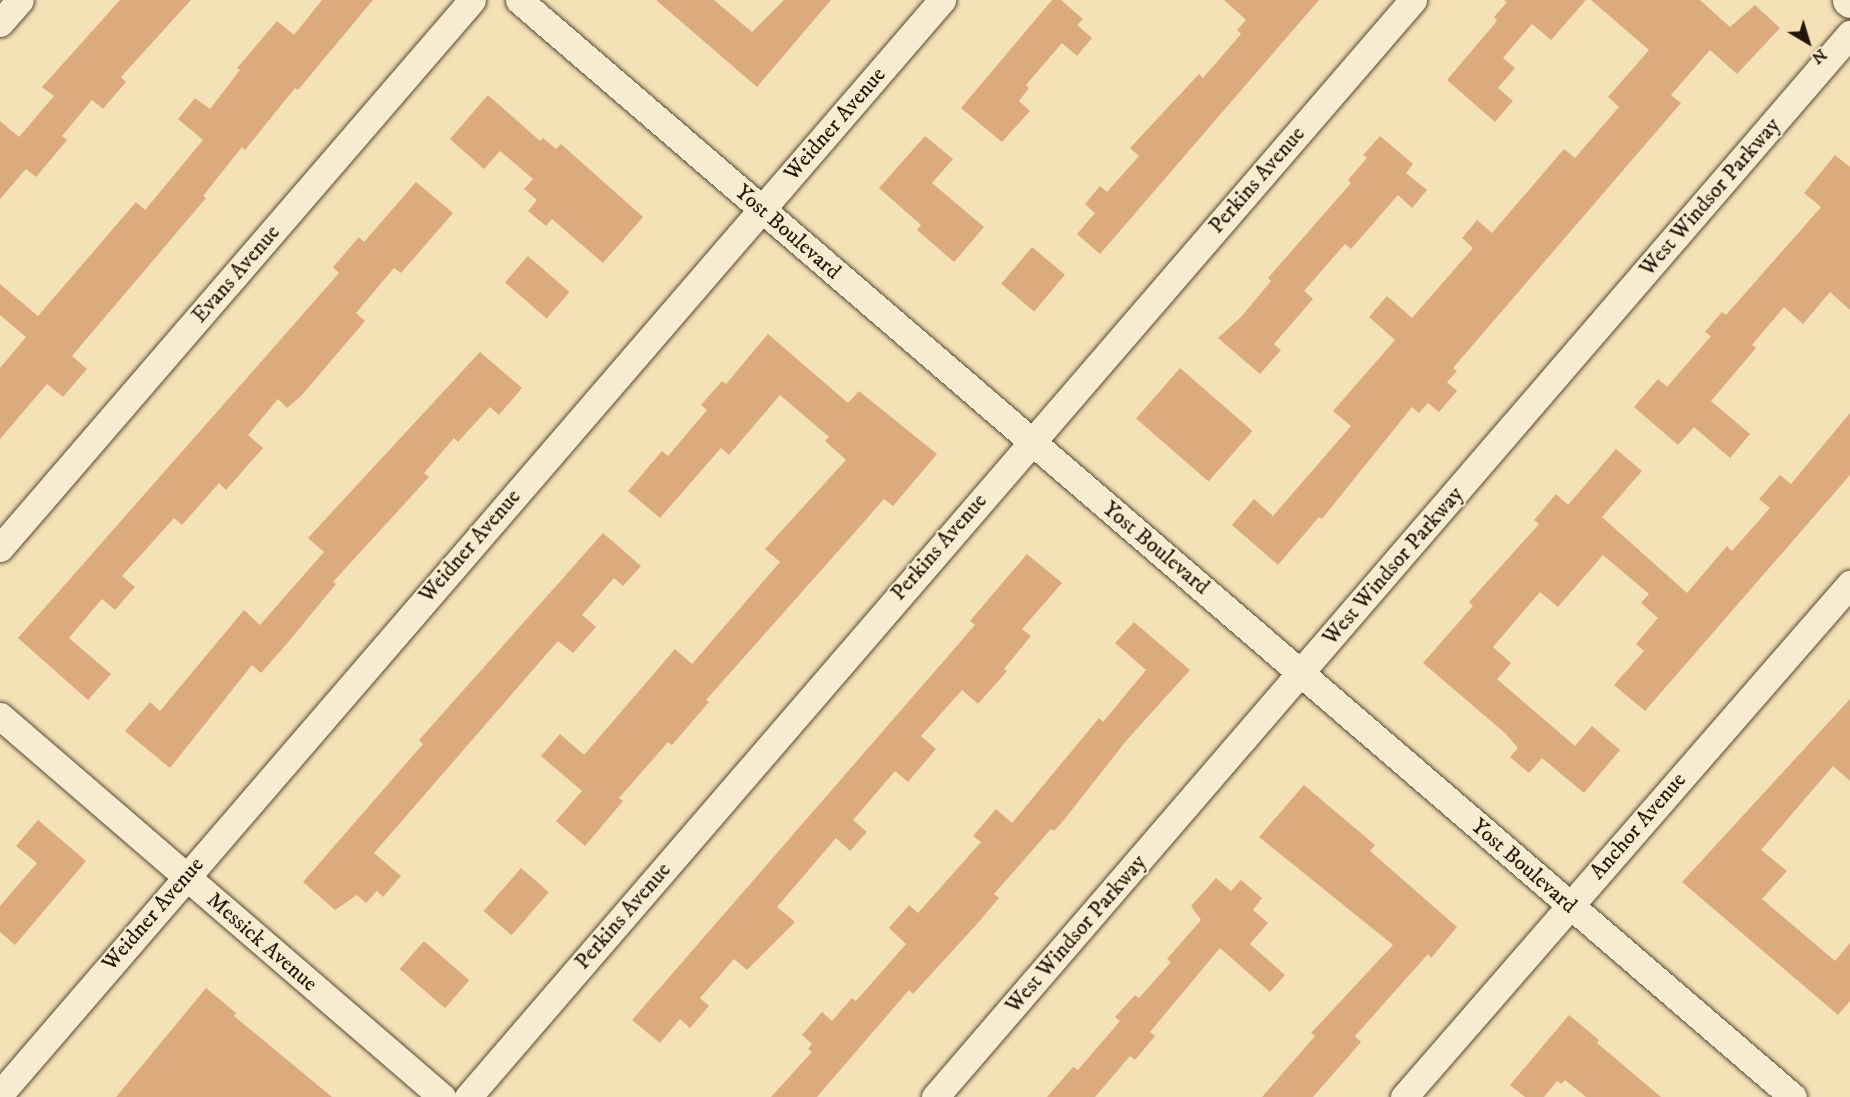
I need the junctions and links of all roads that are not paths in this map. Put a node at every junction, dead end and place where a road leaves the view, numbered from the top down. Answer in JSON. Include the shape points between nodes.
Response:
{"nodes":[{"id":1,"x":20,"y":0,"type":"edge"},
{"id":2,"x":472,"y":0,"type":"edge"},
{"id":3,"x":519,"y":0,"type":"edge"},
{"id":4,"x":942,"y":0,"type":"edge"},
{"id":5,"x":1413,"y":0,"type":"edge"},
{"id":6,"x":0,"y":23,"type":"edge"},
{"id":7,"x":1850,"y":34,"type":"edge"},
{"id":8,"x":762,"y":209,"type":"junction"},
{"id":9,"x":1030,"y":441,"type":"junction"},
{"id":10,"x":0,"y":548,"type":"edge"},
{"id":11,"x":1850,"y":584,"type":"edge"},
{"id":12,"x":1301,"y":672,"type":"junction"},
{"id":13,"x":0,"y":716,"type":"edge"},
{"id":14,"x":185,"y":876,"type":"junction"},
{"id":15,"x":1570,"y":905,"type":"junction"},
{"id":16,"x":0,"y":1094,"type":"edge"},
{"id":17,"x":442,"y":1097,"type":"edge"},
{"id":18,"x":468,"y":1097,"type":"edge"},
{"id":19,"x":935,"y":1097,"type":"edge"},
{"id":20,"x":1404,"y":1097,"type":"edge"},
{"id":21,"x":1793,"y":1097,"type":"edge"}],
"edges":[{"from":1,"to":6,"type":"street"},
{"from":2,"to":10,"type":"street","name":"Evans Avenue"},
{"from":3,"to":8,"type":"street","name":"Yost Boulevard"},
{"from":4,"to":8,"type":"street","name":"Weidner Avenue"},
{"from":5,"to":9,"type":"street","name":"Perkins Avenue"},
{"from":7,"to":12,"type":"street","name":"West Windsor Parkway"},
{"from":8,"to":9,"type":"street","name":"Yost Boulevard"},
{"from":8,"to":14,"type":"street","name":"Weidner Avenue"},
{"from":9,"to":12,"type":"street","name":"Yost Boulevard"},
{"from":9,"to":18,"type":"street","name":"Perkins Avenue"},
{"from":11,"to":15,"type":"street","name":"Anchor Avenue"},
{"from":12,"to":15,"type":"street","name":"Yost Boulevard"},
{"from":12,"to":19,"type":"street","name":"West Windsor Parkway"},
{"from":13,"to":14,"type":"street","name":"Messick Avenue"},
{"from":14,"to":16,"type":"street","name":"Weidner Avenue"},
{"from":14,"to":17,"type":"street","name":"Messick Avenue"},
{"from":15,"to":20,"type":"street","name":"Anchor Avenue"},
{"from":15,"to":21,"type":"street","name":"Yost Boulevard"}]}
